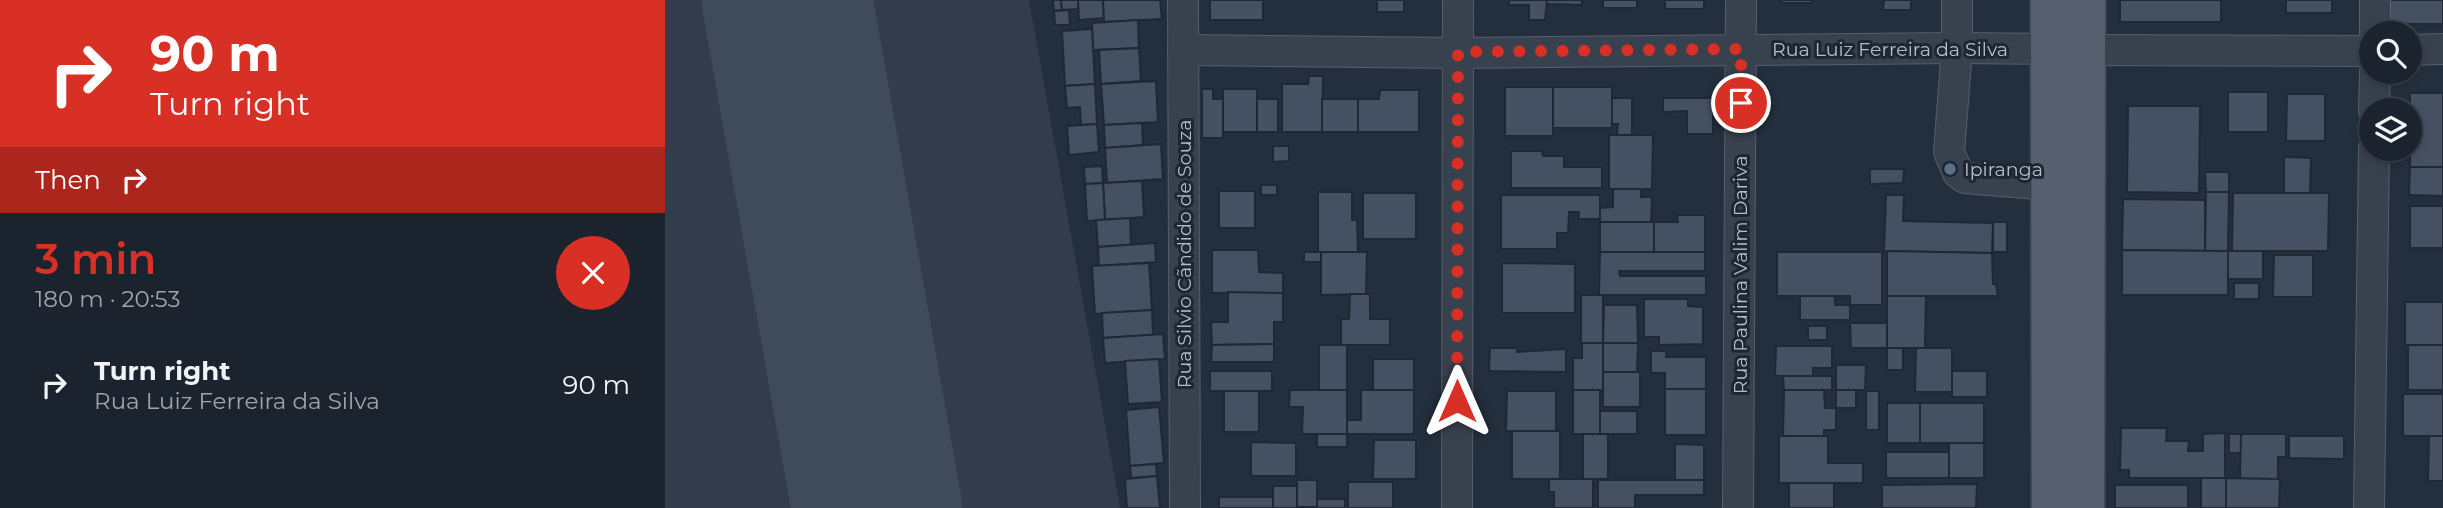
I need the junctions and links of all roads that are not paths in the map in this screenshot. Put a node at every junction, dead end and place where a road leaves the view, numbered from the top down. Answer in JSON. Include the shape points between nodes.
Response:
{"nodes":[{"id":1,"x":1183,"y":0,"type":"edge"},
{"id":2,"x":1458,"y":0,"type":"edge"},
{"id":3,"x":1741,"y":0,"type":"edge"},
{"id":4,"x":1957,"y":0,"type":"edge"},
{"id":5,"x":2050,"y":0,"type":"edge"},
{"id":6,"x":2085,"y":0,"type":"edge"},
{"id":7,"x":2375,"y":0,"type":"edge"},
{"id":8,"x":2375,"y":21,"type":"edge"},
{"id":9,"x":1957,"y":48,"type":"junction"},
{"id":10,"x":1741,"y":49,"type":"junction"},
{"id":11,"x":2443,"y":49,"type":"edge"},
{"id":12,"x":1183,"y":50,"type":"junction"},
{"id":13,"x":2068,"y":50,"type":"junction"},
{"id":14,"x":2422,"y":50,"type":"edge"},
{"id":15,"x":2359,"y":51,"type":"edge"},
{"id":16,"x":1458,"y":52,"type":"junction"},
{"id":17,"x":2374,"y":161,"type":"edge"},
{"id":18,"x":2051,"y":185,"type":"junction"},
{"id":19,"x":1185,"y":508,"type":"edge"},
{"id":20,"x":1457,"y":508,"type":"edge"},
{"id":21,"x":1738,"y":508,"type":"edge"},
{"id":22,"x":2051,"y":508,"type":"edge"},
{"id":23,"x":2085,"y":508,"type":"edge"},
{"id":24,"x":2369,"y":508,"type":"edge"}],
"edges":[{"from":1,"to":12,"type":"street","name":"Rua Silvio Cãndido de Souza"},
{"from":2,"to":16,"type":"street"},
{"from":3,"to":10,"type":"street","name":"Rua Paulina Valim Dariva"},
{"from":4,"to":9,"type":"street"},
{"from":5,"to":13,"type":"main road"},
{"from":6,"to":13,"type":"main road"},
{"from":7,"to":8,"type":"street"},
{"from":9,"to":10,"type":"street","name":"Rua Luiz Ferreira da Silva"},
{"from":9,"to":13,"type":"street","name":"Rua Luiz Ferreira da Silva"},
{"from":9,"to":18,"type":"street","via":[[1949,152],[1958,173],[1965,178]]},
{"from":10,"to":16,"type":"street","name":"Rua Luiz Ferreira da Silva"},
{"from":10,"to":21,"type":"street","name":"Rua Paulina Valim Dariva"},
{"from":11,"to":14,"type":"street"},
{"from":12,"to":16,"type":"street","name":"Rua Luiz Ferreira da Silva"},
{"from":12,"to":19,"type":"street","name":"Rua Silvio Cãndido de Souza"},
{"from":13,"to":15,"type":"street","name":"Rua Luiz Ferreira da Silva"},
{"from":13,"to":18,"type":"main road"},
{"from":13,"to":23,"type":"main road"},
{"from":16,"to":20,"type":"street"},
{"from":17,"to":24,"type":"street"},
{"from":18,"to":22,"type":"main road"}]}
